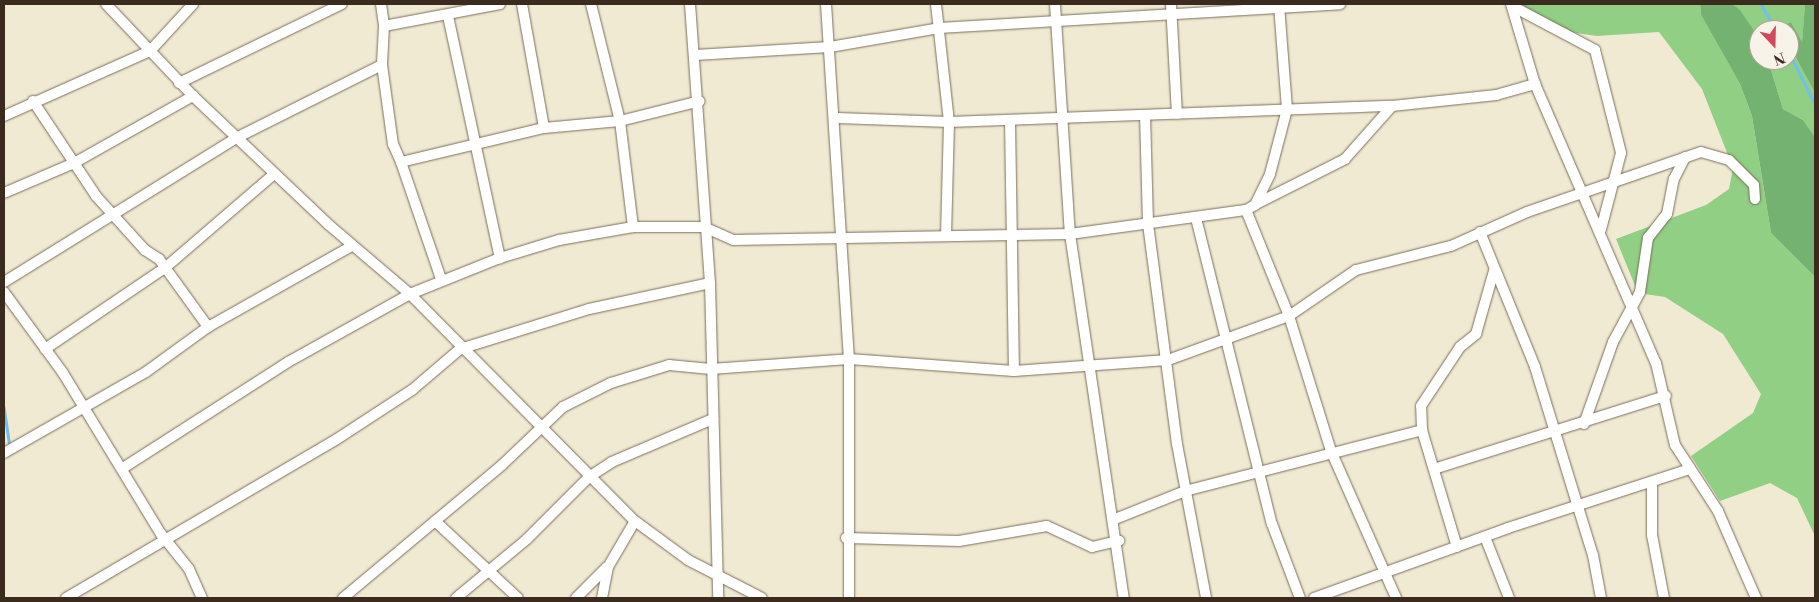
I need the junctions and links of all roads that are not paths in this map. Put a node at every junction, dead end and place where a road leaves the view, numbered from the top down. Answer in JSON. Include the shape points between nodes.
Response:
{"nodes":[{"id":1,"x":106,"y":4,"type":"edge"},
{"id":2,"x":193,"y":4,"type":"edge"},
{"id":3,"x":342,"y":4,"type":"edge"},
{"id":4,"x":381,"y":4,"type":"edge"},
{"id":5,"x":500,"y":4,"type":"edge"},
{"id":6,"x":522,"y":4,"type":"edge"},
{"id":7,"x":591,"y":4,"type":"edge"},
{"id":8,"x":690,"y":4,"type":"edge"},
{"id":9,"x":826,"y":4,"type":"edge"},
{"id":10,"x":936,"y":4,"type":"edge"},
{"id":11,"x":1055,"y":4,"type":"edge"},
{"id":12,"x":1340,"y":4,"type":"edge"},
{"id":13,"x":1512,"y":5,"type":"edge"},
{"id":14,"x":1279,"y":6,"type":"edge"},
{"id":15,"x":1171,"y":8,"type":"edge"},
{"id":16,"x":448,"y":16,"type":"junction"},
{"id":17,"x":1057,"y":21,"type":"junction"},
{"id":18,"x":384,"y":26,"type":"junction"},
{"id":19,"x":940,"y":28,"type":"junction"},
{"id":20,"x":830,"y":47,"type":"junction"},
{"id":21,"x":150,"y":51,"type":"junction"},
{"id":22,"x":695,"y":54,"type":"junction"},
{"id":23,"x":382,"y":65,"type":"junction"},
{"id":24,"x":179,"y":82,"type":"junction"},
{"id":25,"x":1536,"y":84,"type":"junction"},
{"id":26,"x":193,"y":96,"type":"junction"},
{"id":27,"x":33,"y":101,"type":"junction"},
{"id":28,"x":700,"y":102,"type":"junction"},
{"id":29,"x":1392,"y":106,"type":"junction"},
{"id":30,"x":1287,"y":109,"type":"junction"},
{"id":31,"x":1177,"y":114,"type":"junction"},
{"id":32,"x":1145,"y":115,"type":"junction"},
{"id":33,"x":4,"y":116,"type":"edge"},
{"id":34,"x":1061,"y":117,"type":"junction"},
{"id":35,"x":837,"y":118,"type":"junction"},
{"id":36,"x":1010,"y":120,"type":"junction"},
{"id":37,"x":620,"y":121,"type":"junction"},
{"id":38,"x":948,"y":122,"type":"junction"},
{"id":39,"x":544,"y":128,"type":"junction"},
{"id":40,"x":236,"y":138,"type":"junction"},
{"id":41,"x":476,"y":145,"type":"junction"},
{"id":42,"x":1684,"y":157,"type":"junction"},
{"id":43,"x":401,"y":162,"type":"junction"},
{"id":44,"x":74,"y":163,"type":"junction"},
{"id":45,"x":274,"y":174,"type":"junction"},
{"id":46,"x":1612,"y":184,"type":"junction"},
{"id":47,"x":4,"y":193,"type":"edge"},
{"id":48,"x":1582,"y":194,"type":"junction"},
{"id":49,"x":1755,"y":199,"type":"dead end"},
{"id":50,"x":1250,"y":207,"type":"junction"},
{"id":51,"x":116,"y":217,"type":"junction"},
{"id":52,"x":1196,"y":218,"type":"junction"},
{"id":53,"x":1148,"y":224,"type":"junction"},
{"id":54,"x":633,"y":226,"type":"junction"},
{"id":55,"x":704,"y":227,"type":"junction"},
{"id":56,"x":1601,"y":229,"type":"junction"},
{"id":57,"x":1480,"y":232,"type":"junction"},
{"id":58,"x":1070,"y":234,"type":"junction"},
{"id":59,"x":1010,"y":235,"type":"junction"},
{"id":60,"x":946,"y":236,"type":"junction"},
{"id":61,"x":842,"y":238,"type":"junction"},
{"id":62,"x":352,"y":246,"type":"junction"},
{"id":63,"x":500,"y":258,"type":"junction"},
{"id":64,"x":166,"y":268,"type":"junction"},
{"id":65,"x":1494,"y":271,"type":"junction"},
{"id":66,"x":441,"y":280,"type":"junction"},
{"id":67,"x":4,"y":282,"type":"edge"},
{"id":68,"x":710,"y":283,"type":"junction"},
{"id":69,"x":4,"y":292,"type":"edge"},
{"id":70,"x":410,"y":294,"type":"junction"},
{"id":71,"x":1634,"y":305,"type":"junction"},
{"id":72,"x":1289,"y":316,"type":"junction"},
{"id":73,"x":208,"y":327,"type":"junction"},
{"id":74,"x":1228,"y":342,"type":"junction"},
{"id":75,"x":45,"y":348,"type":"junction"},
{"id":76,"x":460,"y":349,"type":"junction"},
{"id":77,"x":849,"y":359,"type":"junction"},
{"id":78,"x":1168,"y":360,"type":"junction"},
{"id":79,"x":1092,"y":365,"type":"junction"},
{"id":80,"x":711,"y":369,"type":"junction"},
{"id":81,"x":1014,"y":371,"type":"junction"},
{"id":82,"x":1666,"y":396,"type":"junction"},
{"id":83,"x":82,"y":406,"type":"junction"},
{"id":84,"x":713,"y":419,"type":"junction"},
{"id":85,"x":1584,"y":424,"type":"junction"},
{"id":86,"x":539,"y":429,"type":"junction"},
{"id":87,"x":1422,"y":430,"type":"junction"},
{"id":88,"x":1556,"y":434,"type":"junction"},
{"id":89,"x":1330,"y":451,"type":"junction"},
{"id":90,"x":4,"y":452,"type":"edge"},
{"id":91,"x":122,"y":468,"type":"junction"},
{"id":92,"x":1437,"y":468,"type":"junction"},
{"id":93,"x":1690,"y":469,"type":"junction"},
{"id":94,"x":1260,"y":472,"type":"junction"},
{"id":95,"x":589,"y":477,"type":"junction"},
{"id":96,"x":1652,"y":483,"type":"junction"},
{"id":97,"x":1185,"y":491,"type":"junction"},
{"id":98,"x":1579,"y":506,"type":"junction"},
{"id":99,"x":1115,"y":519,"type":"junction"},
{"id":100,"x":435,"y":521,"type":"junction"},
{"id":101,"x":635,"y":521,"type":"junction"},
{"id":102,"x":1485,"y":537,"type":"junction"},
{"id":103,"x":846,"y":538,"type":"junction"},
{"id":104,"x":169,"y":539,"type":"junction"},
{"id":105,"x":1119,"y":541,"type":"junction"},
{"id":106,"x":1457,"y":547,"type":"junction"},
{"id":107,"x":608,"y":567,"type":"junction"},
{"id":108,"x":490,"y":570,"type":"junction"},
{"id":109,"x":719,"y":574,"type":"junction"},
{"id":110,"x":1387,"y":575,"type":"junction"},
{"id":111,"x":66,"y":598,"type":"edge"},
{"id":112,"x":202,"y":598,"type":"edge"},
{"id":113,"x":342,"y":598,"type":"edge"},
{"id":114,"x":456,"y":598,"type":"edge"},
{"id":115,"x":518,"y":598,"type":"edge"},
{"id":116,"x":576,"y":598,"type":"edge"},
{"id":117,"x":602,"y":598,"type":"edge"},
{"id":118,"x":718,"y":598,"type":"edge"},
{"id":119,"x":762,"y":598,"type":"edge"},
{"id":120,"x":849,"y":598,"type":"edge"},
{"id":121,"x":1124,"y":598,"type":"edge"},
{"id":122,"x":1206,"y":598,"type":"edge"},
{"id":123,"x":1300,"y":598,"type":"edge"},
{"id":124,"x":1314,"y":598,"type":"edge"},
{"id":125,"x":1396,"y":598,"type":"edge"},
{"id":126,"x":1509,"y":598,"type":"edge"},
{"id":127,"x":1602,"y":598,"type":"edge"},
{"id":128,"x":1664,"y":598,"type":"edge"},
{"id":129,"x":1756,"y":598,"type":"edge"}],
"edges":[{"from":1,"to":21,"type":"street"},
{"from":2,"to":21,"type":"street"},
{"from":3,"to":24,"type":"street"},
{"from":4,"to":18,"type":"street"},
{"from":5,"to":16,"type":"street"},
{"from":6,"to":39,"type":"street"},
{"from":7,"to":37,"type":"street"},
{"from":8,"to":22,"type":"street"},
{"from":9,"to":20,"type":"street"},
{"from":10,"to":19,"type":"street"},
{"from":11,"to":17,"type":"street"},
{"from":12,"to":14,"type":"street"},
{"from":13,"to":25,"type":"street"},
{"from":13,"to":46,"type":"street","via":[[1595,50],[1620,144]]},
{"from":14,"to":15,"type":"street"},
{"from":14,"to":30,"type":"street"},
{"from":15,"to":17,"type":"street"},
{"from":15,"to":31,"type":"street"},
{"from":16,"to":18,"type":"street"},
{"from":16,"to":41,"type":"street"},
{"from":17,"to":19,"type":"street"},
{"from":17,"to":34,"type":"street"},
{"from":18,"to":23,"type":"street"},
{"from":19,"to":20,"type":"street"},
{"from":19,"to":38,"type":"street"},
{"from":20,"to":22,"type":"street"},
{"from":20,"to":35,"type":"street"},
{"from":21,"to":24,"type":"street"},
{"from":21,"to":27,"type":"street"},
{"from":22,"to":28,"type":"street"},
{"from":23,"to":40,"type":"street"},
{"from":23,"to":43,"type":"street","via":[[393,144]]},
{"from":24,"to":26,"type":"street"},
{"from":25,"to":29,"type":"street","via":[[1496,95]]},
{"from":25,"to":48,"type":"street"},
{"from":26,"to":40,"type":"street"},
{"from":26,"to":44,"type":"street"},
{"from":27,"to":33,"type":"street"},
{"from":27,"to":44,"type":"street"},
{"from":28,"to":37,"type":"street"},
{"from":28,"to":55,"type":"street"},
{"from":29,"to":30,"type":"street"},
{"from":29,"to":50,"type":"street","via":[[1346,158]]},
{"from":30,"to":31,"type":"street"},
{"from":30,"to":50,"type":"street","via":[[1270,174]]},
{"from":31,"to":32,"type":"street"},
{"from":32,"to":34,"type":"street"},
{"from":32,"to":53,"type":"street"},
{"from":34,"to":36,"type":"street"},
{"from":34,"to":58,"type":"street"},
{"from":35,"to":38,"type":"street"},
{"from":35,"to":61,"type":"street"},
{"from":36,"to":38,"type":"street"},
{"from":36,"to":59,"type":"street"},
{"from":37,"to":39,"type":"street"},
{"from":37,"to":54,"type":"street"},
{"from":38,"to":60,"type":"street"},
{"from":39,"to":41,"type":"street"},
{"from":40,"to":45,"type":"street"},
{"from":40,"to":51,"type":"street"},
{"from":41,"to":43,"type":"street"},
{"from":41,"to":63,"type":"street"},
{"from":42,"to":46,"type":"street"},
{"from":42,"to":49,"type":"street","via":[[1711,152],[1729,160],[1754,186]]},
{"from":42,"to":71,"type":"street","via":[[1674,179],[1667,214],[1648,238],[1644,275]]},
{"from":43,"to":66,"type":"street"},
{"from":44,"to":47,"type":"street"},
{"from":44,"to":51,"type":"street"},
{"from":45,"to":62,"type":"street"},
{"from":45,"to":64,"type":"street"},
{"from":46,"to":48,"type":"street"},
{"from":46,"to":56,"type":"street"},
{"from":48,"to":56,"type":"street"},
{"from":48,"to":57,"type":"street"},
{"from":50,"to":52,"type":"street"},
{"from":50,"to":72,"type":"street"},
{"from":51,"to":64,"type":"street"},
{"from":51,"to":67,"type":"street"},
{"from":52,"to":53,"type":"street"},
{"from":52,"to":74,"type":"street"},
{"from":53,"to":58,"type":"street"},
{"from":53,"to":78,"type":"street"},
{"from":54,"to":55,"type":"street"},
{"from":54,"to":63,"type":"street","via":[[559,240]]},
{"from":55,"to":61,"type":"street","via":[[733,240]]},
{"from":55,"to":68,"type":"street"},
{"from":56,"to":71,"type":"street"},
{"from":57,"to":65,"type":"street"},
{"from":57,"to":72,"type":"street","via":[[1430,252],[1356,270]]},
{"from":58,"to":59,"type":"street"},
{"from":58,"to":79,"type":"street"},
{"from":59,"to":60,"type":"street"},
{"from":59,"to":81,"type":"street"},
{"from":60,"to":61,"type":"street"},
{"from":61,"to":77,"type":"street"},
{"from":62,"to":70,"type":"street"},
{"from":62,"to":73,"type":"street"},
{"from":63,"to":66,"type":"street"},
{"from":64,"to":73,"type":"street"},
{"from":64,"to":75,"type":"street"},
{"from":65,"to":87,"type":"street","via":[[1476,334],[1454,354],[1421,406]]},
{"from":65,"to":88,"type":"street","via":[[1535,367]]},
{"from":66,"to":70,"type":"street"},
{"from":68,"to":76,"type":"street","via":[[589,309]]},
{"from":68,"to":80,"type":"street"},
{"from":69,"to":75,"type":"street"},
{"from":70,"to":76,"type":"street"},
{"from":70,"to":91,"type":"street","via":[[288,362]]},
{"from":71,"to":82,"type":"street"},
{"from":71,"to":85,"type":"street","via":[[1613,342]]},
{"from":72,"to":74,"type":"street"},
{"from":72,"to":89,"type":"street"},
{"from":73,"to":83,"type":"street","via":[[146,372]]},
{"from":74,"to":78,"type":"street"},
{"from":74,"to":94,"type":"street"},
{"from":75,"to":83,"type":"street"},
{"from":76,"to":86,"type":"street"},
{"from":76,"to":104,"type":"street","via":[[404,396]]},
{"from":77,"to":80,"type":"street"},
{"from":77,"to":81,"type":"street"},
{"from":77,"to":103,"type":"street"},
{"from":78,"to":79,"type":"street"},
{"from":78,"to":97,"type":"street"},
{"from":79,"to":81,"type":"street"},
{"from":79,"to":99,"type":"street"},
{"from":80,"to":84,"type":"street"},
{"from":80,"to":86,"type":"street","via":[[669,365],[611,383],[563,407]]},
{"from":82,"to":85,"type":"street"},
{"from":82,"to":93,"type":"street","via":[[1674,445]]},
{"from":83,"to":90,"type":"street"},
{"from":83,"to":91,"type":"street"},
{"from":84,"to":95,"type":"street","via":[[612,462]]},
{"from":84,"to":109,"type":"street"},
{"from":85,"to":88,"type":"street"},
{"from":86,"to":95,"type":"street"},
{"from":86,"to":100,"type":"street"},
{"from":87,"to":89,"type":"street"},
{"from":87,"to":92,"type":"street"},
{"from":88,"to":92,"type":"street"},
{"from":88,"to":98,"type":"street"},
{"from":89,"to":94,"type":"street"},
{"from":89,"to":110,"type":"street"},
{"from":91,"to":104,"type":"street"},
{"from":92,"to":106,"type":"street"},
{"from":93,"to":96,"type":"street"},
{"from":93,"to":129,"type":"street","via":[[1718,511]]},
{"from":94,"to":97,"type":"street"},
{"from":94,"to":123,"type":"street","via":[[1272,524]]},
{"from":95,"to":101,"type":"street"},
{"from":95,"to":108,"type":"street"},
{"from":96,"to":98,"type":"street"},
{"from":96,"to":128,"type":"street","via":[[1653,542]]},
{"from":97,"to":99,"type":"street"},
{"from":97,"to":122,"type":"street"},
{"from":98,"to":102,"type":"street"},
{"from":98,"to":127,"type":"street"},
{"from":99,"to":105,"type":"street"},
{"from":100,"to":108,"type":"street"},
{"from":100,"to":113,"type":"street"},
{"from":101,"to":107,"type":"street"},
{"from":101,"to":109,"type":"street","via":[[688,560]]},
{"from":102,"to":106,"type":"street"},
{"from":102,"to":126,"type":"street"},
{"from":103,"to":105,"type":"street","via":[[959,541],[1047,526],[1092,547]]},
{"from":103,"to":120,"type":"street"},
{"from":104,"to":111,"type":"street"},
{"from":104,"to":112,"type":"street"},
{"from":105,"to":121,"type":"street"},
{"from":106,"to":110,"type":"street"},
{"from":107,"to":116,"type":"street"},
{"from":107,"to":117,"type":"street"},
{"from":108,"to":114,"type":"street"},
{"from":108,"to":115,"type":"street"},
{"from":109,"to":118,"type":"street"},
{"from":109,"to":119,"type":"street"},
{"from":110,"to":124,"type":"street"},
{"from":110,"to":125,"type":"street"}]}
